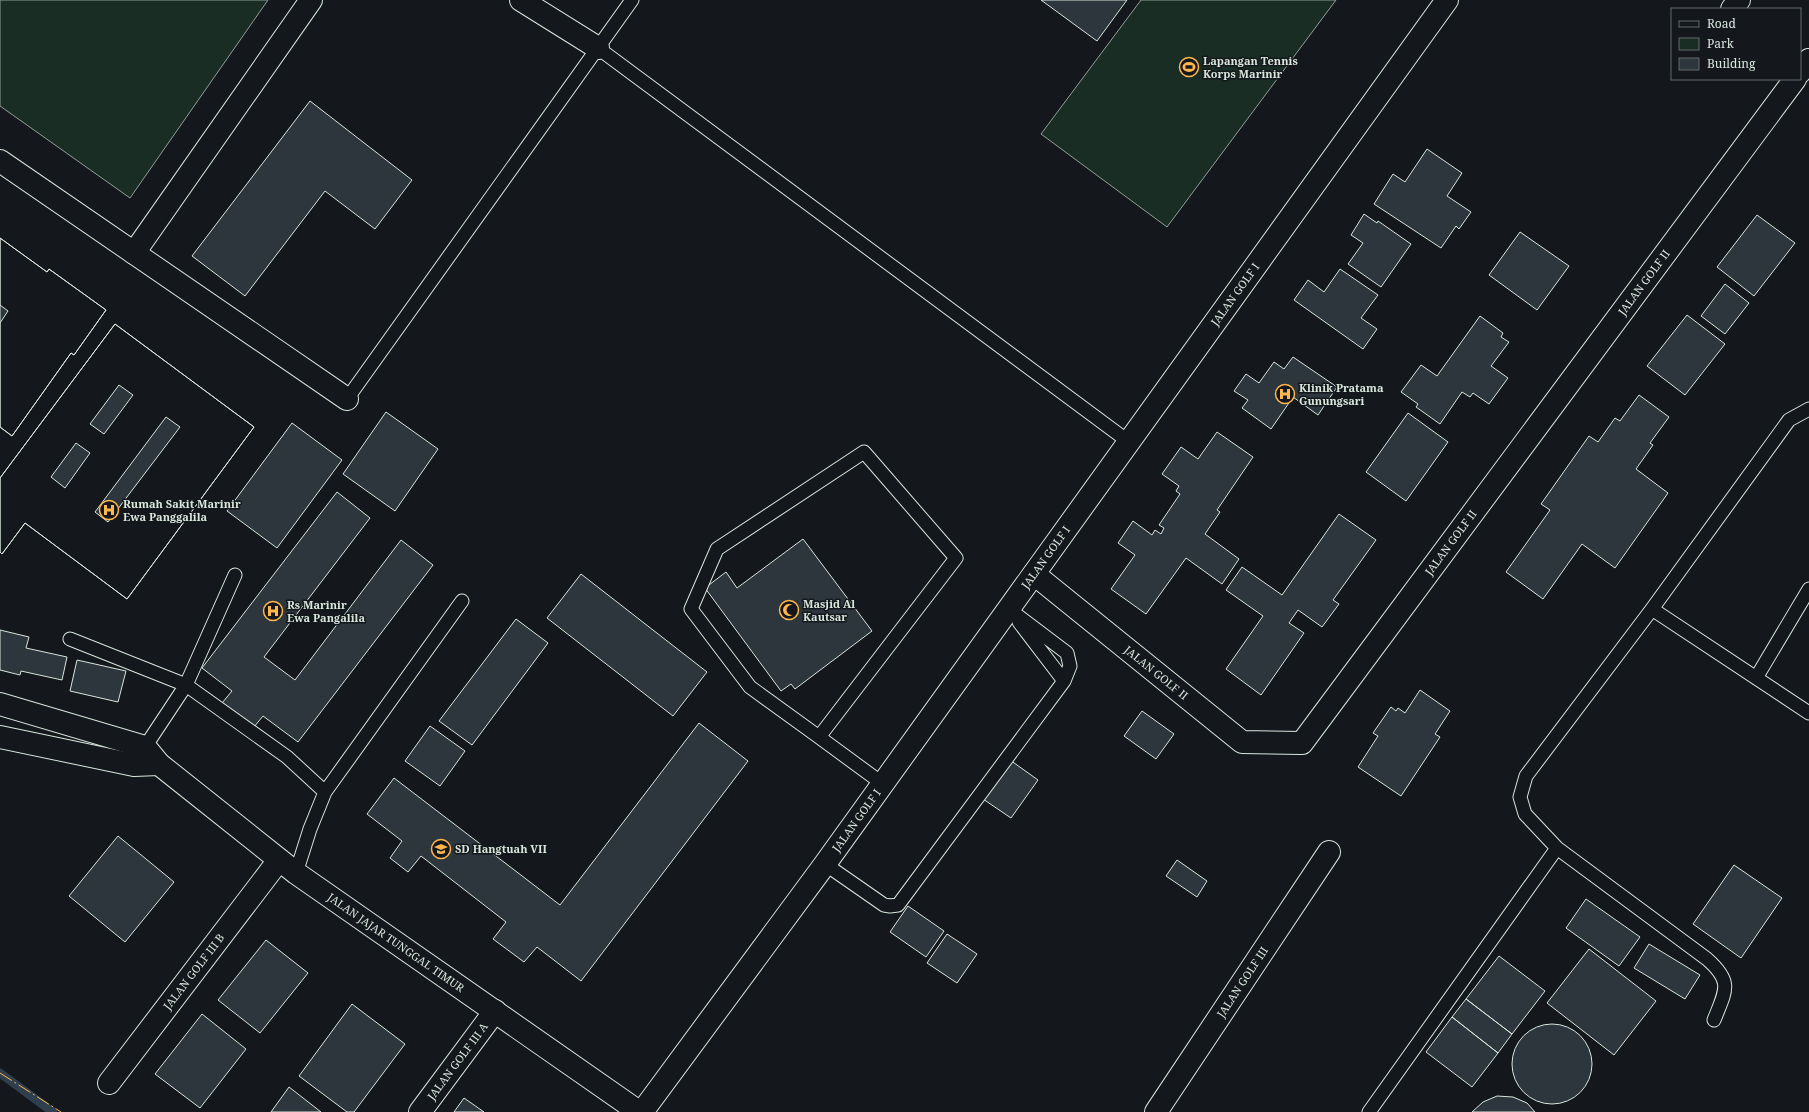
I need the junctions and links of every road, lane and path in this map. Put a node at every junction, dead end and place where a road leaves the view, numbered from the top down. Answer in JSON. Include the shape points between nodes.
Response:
{"nodes":[{"id":1,"x":311,"y":0,"type":"edge"},
{"id":2,"x":521,"y":0,"type":"edge"},
{"id":3,"x":632,"y":0,"type":"edge"},
{"id":4,"x":1447,"y":0,"type":"edge"},
{"id":5,"x":1739,"y":0,"type":"edge"},
{"id":6,"x":1733,"y":8,"type":"edge"},
{"id":7,"x":598,"y":48,"type":"junction"},
{"id":8,"x":1809,"y":60,"type":"edge"},
{"id":9,"x":1801,"y":71,"type":"edge"},
{"id":10,"x":1801,"y":73,"type":"edge"},
{"id":11,"x":1794,"y":80,"type":"edge"},
{"id":12,"x":1809,"y":80,"type":"edge"},
{"id":13,"x":0,"y":161,"type":"edge"},
{"id":14,"x":134,"y":253,"type":"junction"},
{"id":15,"x":347,"y":399,"type":"joint"},
{"id":16,"x":1809,"y":409,"type":"edge"},
{"id":17,"x":1129,"y":442,"type":"junction"},
{"id":18,"x":1034,"y":574,"type":"junction"},
{"id":19,"x":235,"y":575,"type":"dead end"},
{"id":20,"x":1809,"y":589,"type":"edge"},
{"id":21,"x":462,"y":601,"type":"dead end"},
{"id":22,"x":1009,"y":609,"type":"junction"},
{"id":23,"x":1652,"y":609,"type":"junction"},
{"id":24,"x":70,"y":640,"type":"dead end"},
{"id":25,"x":1756,"y":678,"type":"junction"},
{"id":26,"x":1064,"y":681,"type":"junction"},
{"id":27,"x":186,"y":685,"type":"junction"},
{"id":28,"x":0,"y":704,"type":"edge"},
{"id":29,"x":1809,"y":713,"type":"edge"},
{"id":30,"x":0,"y":737,"type":"edge"},
{"id":31,"x":819,"y":737,"type":"junction"},
{"id":32,"x":140,"y":756,"type":"junction"},
{"id":33,"x":883,"y":784,"type":"junction"},
{"id":34,"x":326,"y":792,"type":"junction"},
{"id":35,"x":1557,"y":848,"type":"junction"},
{"id":36,"x":1329,"y":852,"type":"dead end"},
{"id":37,"x":825,"y":864,"type":"junction"},
{"id":38,"x":288,"y":866,"type":"junction"},
{"id":39,"x":495,"y":1011,"type":"junction"},
{"id":40,"x":1714,"y":1020,"type":"dead end"},
{"id":41,"x":108,"y":1083,"type":"dead end"},
{"id":42,"x":420,"y":1112,"type":"edge"},
{"id":43,"x":638,"y":1112,"type":"edge"},
{"id":44,"x":642,"y":1112,"type":"edge"},
{"id":45,"x":1156,"y":1112,"type":"edge"},
{"id":46,"x":1369,"y":1112,"type":"edge"}],
"edges":[{"from":1,"to":14,"type":"street"},
{"from":2,"to":7,"type":"street"},
{"from":3,"to":7,"type":"lane"},
{"from":4,"to":17,"type":"street","name":"JALAN GOLF I"},
{"from":5,"to":6,"type":"street"},
{"from":7,"to":15,"type":"lane"},
{"from":7,"to":17,"type":"lane"},
{"from":8,"to":9,"type":"street"},
{"from":10,"to":12,"type":"street"},
{"from":11,"to":18,"type":"street","name":"JALAN GOLF II","via":[[1302,743],[1242,742]]},
{"from":13,"to":14,"type":"street"},
{"from":14,"to":15,"type":"street"},
{"from":16,"to":23,"type":"lane","via":[[1789,420]]},
{"from":17,"to":18,"type":"street","name":"JALAN GOLF I"},
{"from":18,"to":22,"type":"street","name":"JALAN GOLF I"},
{"from":19,"to":27,"type":"lane"},
{"from":20,"to":25,"type":"lane"},
{"from":21,"to":34,"type":"lane"},
{"from":22,"to":26,"type":"lane"},
{"from":22,"to":26,"type":"lane","via":[[1066,653],[1070,666]]},
{"from":22,"to":33,"type":"street","name":"JALAN GOLF I"},
{"from":23,"to":25,"type":"lane"},
{"from":23,"to":35,"type":"lane","via":[[1526,776],[1520,797],[1524,814]]},
{"from":24,"to":27,"type":"lane"},
{"from":25,"to":29,"type":"lane"},
{"from":26,"to":37,"type":"lane","via":[[898,905],[884,905]]},
{"from":27,"to":32,"type":"lane"},
{"from":27,"to":34,"type":"lane","via":[[287,757]]},
{"from":28,"to":32,"type":"street"},
{"from":30,"to":32,"type":"street"},
{"from":31,"to":31,"type":"lane","via":[[750,687],[691,609],[717,549],[864,452],[956,558]]},
{"from":31,"to":33,"type":"lane"},
{"from":32,"to":38,"type":"street","name":"JALAN JAJAR TUNGGAL TIMUR","via":[[159,764]]},
{"from":33,"to":37,"type":"street","name":"JALAN GOLF I"},
{"from":34,"to":38,"type":"lane","via":[[310,829]]},
{"from":35,"to":40,"type":"lane","via":[[1720,971],[1725,982],[1724,996]]},
{"from":35,"to":46,"type":"lane"},
{"from":36,"to":45,"type":"street","name":"JALAN GOLF III"},
{"from":37,"to":44,"type":"street","name":"JALAN GOLF I"},
{"from":38,"to":39,"type":"street","name":"JALAN JAJAR TUNGGAL TIMUR"},
{"from":38,"to":41,"type":"street","name":"JALAN GOLF III B"},
{"from":39,"to":42,"type":"street","name":"JALAN GOLF III A"},
{"from":39,"to":43,"type":"street","name":"JALAN JAJAR TUNGGAL TIMUR"}]}
